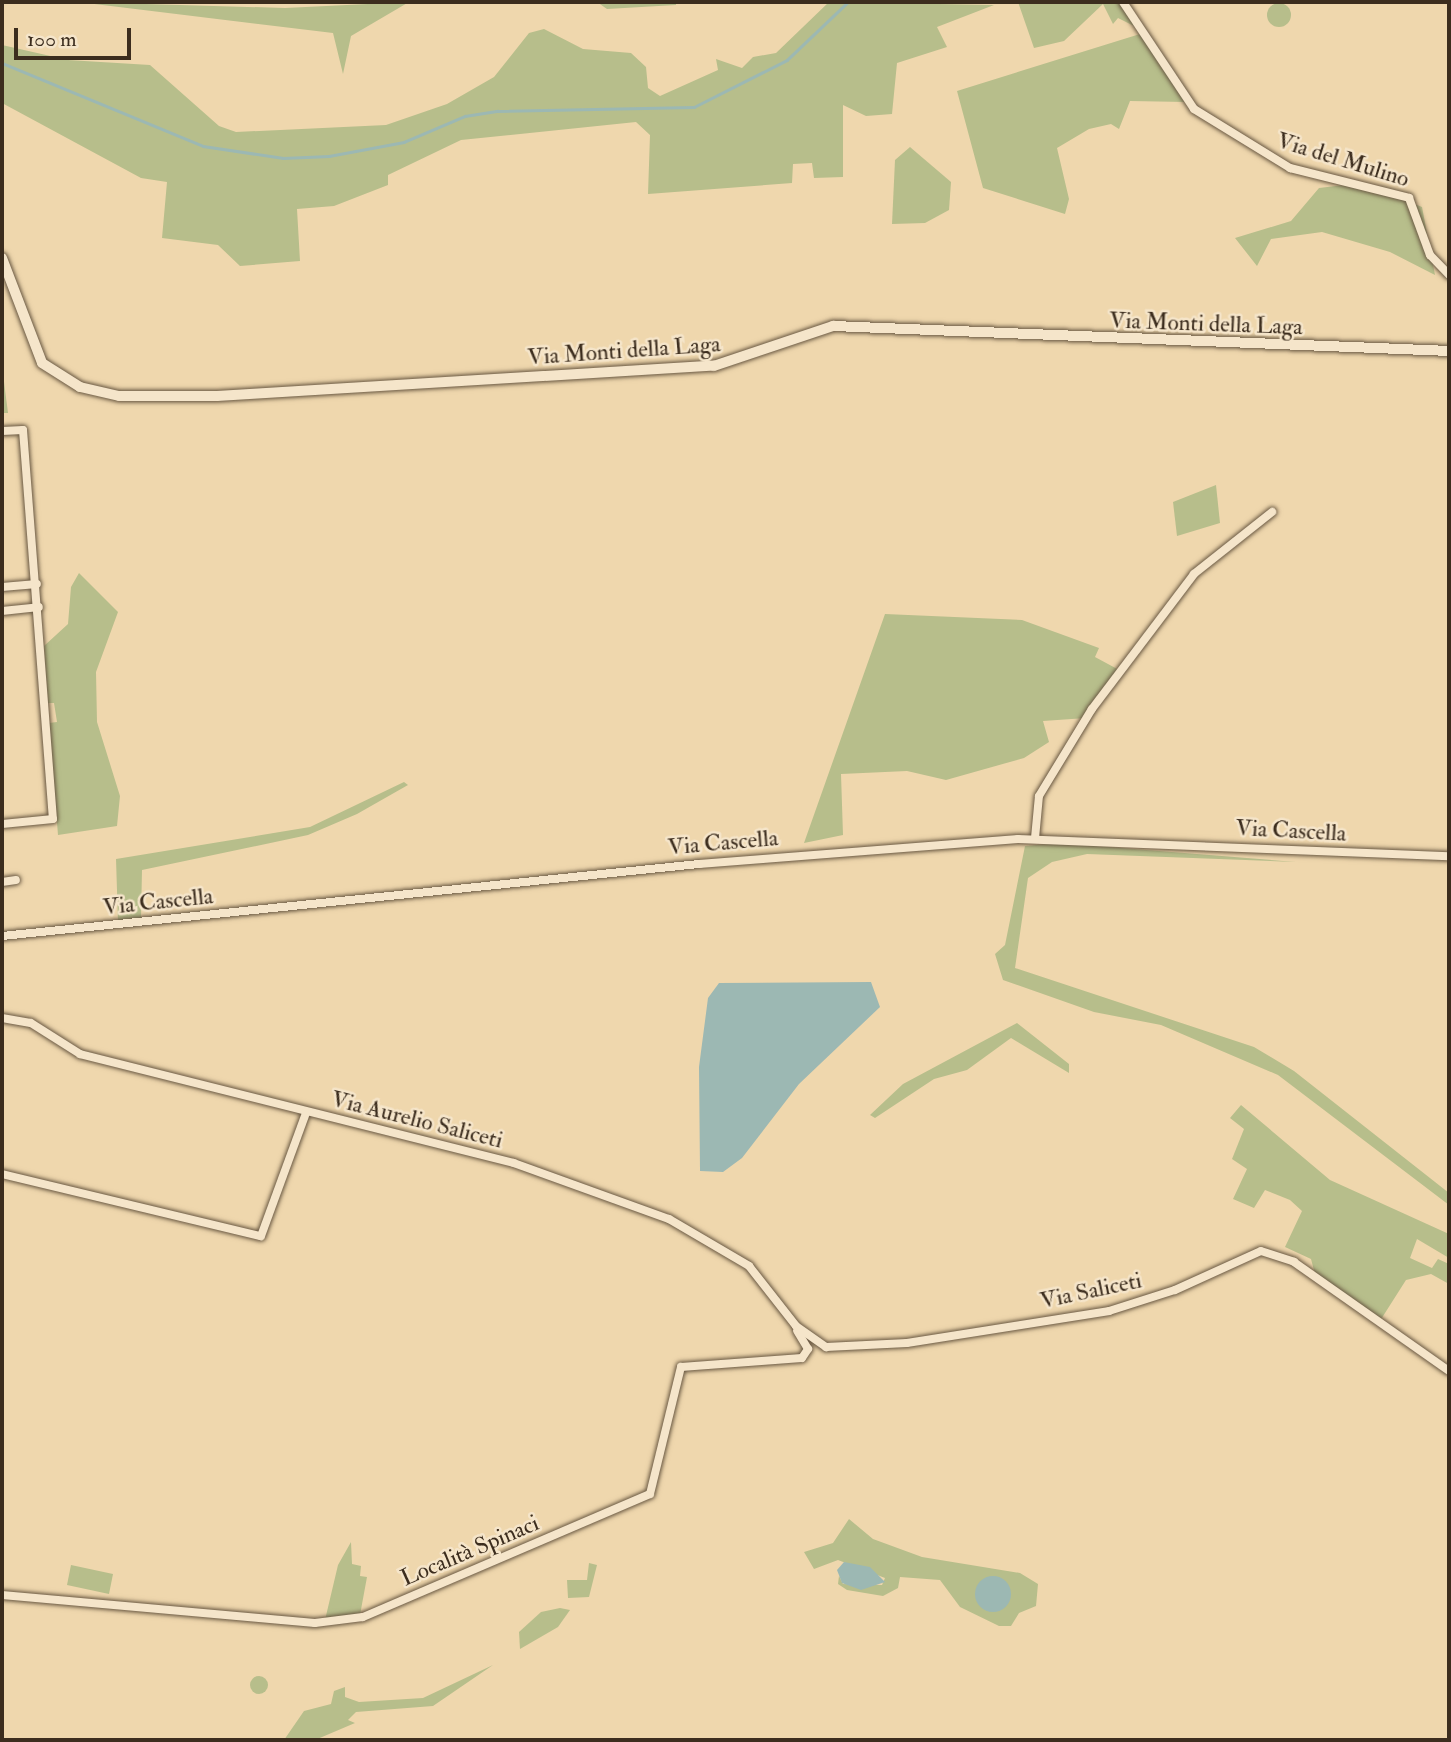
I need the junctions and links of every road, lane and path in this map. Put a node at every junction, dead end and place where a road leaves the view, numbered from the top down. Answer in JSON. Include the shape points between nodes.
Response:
{"nodes":[{"id":1,"x":1123,"y":2,"type":"edge"},
{"id":2,"x":2,"y":258,"type":"edge"},
{"id":3,"x":1449,"y":275,"type":"edge"},
{"id":4,"x":1449,"y":351,"type":"edge"},
{"id":5,"x":2,"y":431,"type":"edge"},
{"id":6,"x":1272,"y":512,"type":"dead end"},
{"id":7,"x":37,"y":584,"type":"junction"},
{"id":8,"x":2,"y":587,"type":"edge"},
{"id":9,"x":39,"y":607,"type":"junction"},
{"id":10,"x":2,"y":611,"type":"edge"},
{"id":11,"x":2,"y":824,"type":"edge"},
{"id":12,"x":1035,"y":838,"type":"junction"},
{"id":13,"x":1449,"y":856,"type":"edge"},
{"id":14,"x":16,"y":880,"type":"dead end"},
{"id":15,"x":2,"y":882,"type":"edge"},
{"id":16,"x":2,"y":936,"type":"edge"},
{"id":17,"x":2,"y":1018,"type":"edge"},
{"id":18,"x":306,"y":1113,"type":"junction"},
{"id":19,"x":2,"y":1174,"type":"edge"},
{"id":20,"x":793,"y":1318,"type":"junction"},
{"id":21,"x":1449,"y":1371,"type":"edge"},
{"id":22,"x":2,"y":1595,"type":"edge"}],
"edges":[{"from":1,"to":3,"type":"street","name":"Via del Mulino","via":[[1195,109],[1290,168],[1409,198],[1419,211],[1428,253]]},
{"from":2,"to":4,"type":"street","name":"Via Monti della Laga","via":[[42,363],[80,387],[119,396],[217,396],[714,366],[833,326]]},
{"from":5,"to":7,"type":"street","via":[[23,430]]},
{"from":6,"to":12,"type":"street","via":[[1194,574],[1092,709],[1039,796]]},
{"from":7,"to":8,"type":"street"},
{"from":7,"to":9,"type":"street"},
{"from":9,"to":10,"type":"street"},
{"from":9,"to":11,"type":"street","via":[[53,819]]},
{"from":12,"to":13,"type":"street","name":"Via Cascella"},
{"from":12,"to":16,"type":"street","name":"Via Cascella","via":[[699,864]]},
{"from":14,"to":15,"type":"street"},
{"from":17,"to":18,"type":"street","name":"Via Aurelio Saliceti","via":[[31,1023],[80,1054]]},
{"from":18,"to":19,"type":"street","via":[[261,1236]]},
{"from":18,"to":20,"type":"street","name":"Via Aurelio Saliceti","via":[[514,1163],[669,1219],[749,1266]]},
{"from":20,"to":21,"type":"street","name":"Via Saliceti","via":[[826,1347],[907,1343],[1142,1303],[1261,1251],[1294,1262]]},
{"from":20,"to":22,"type":"street","name":"Località Spinaci","via":[[808,1349],[802,1358],[681,1367],[650,1494],[363,1618],[315,1623]]}]}
